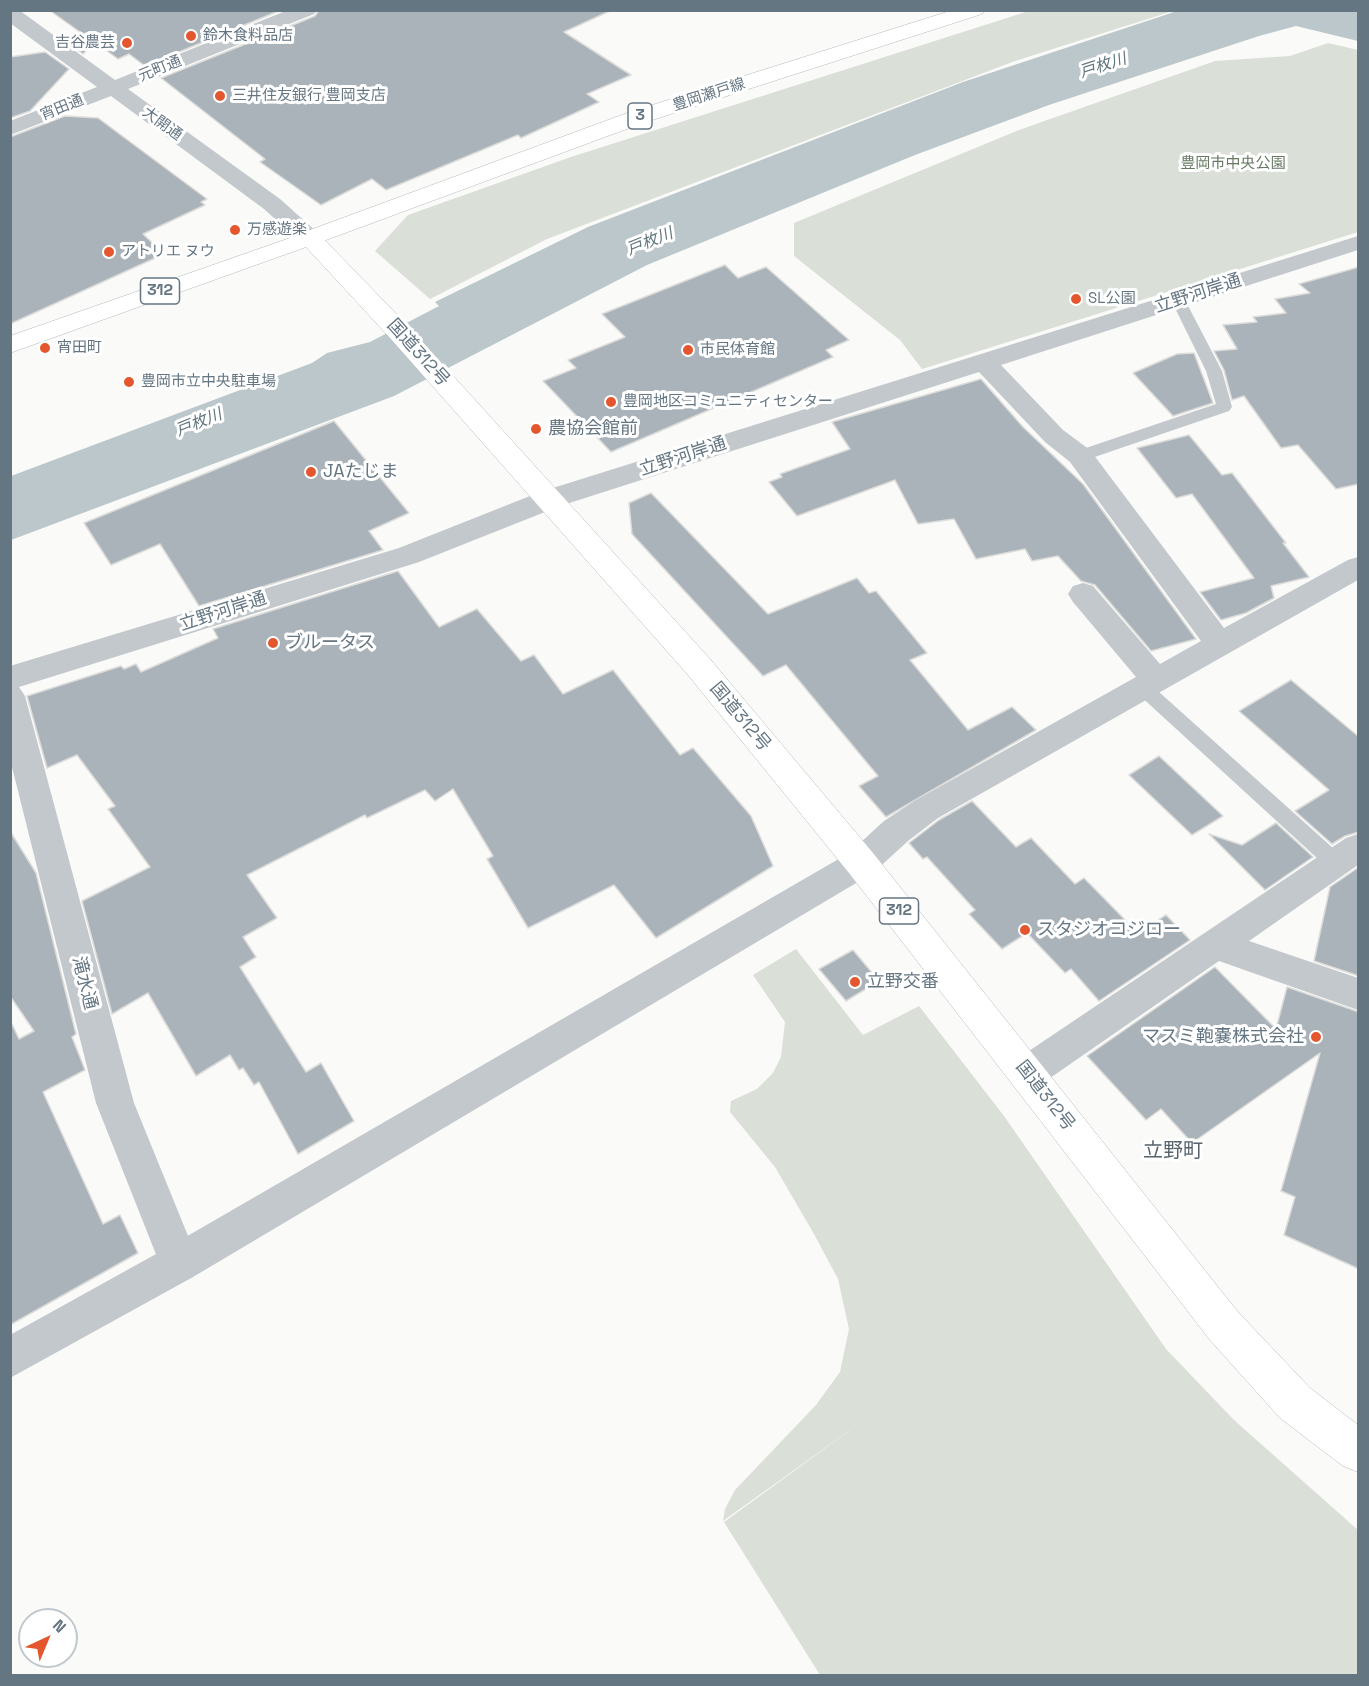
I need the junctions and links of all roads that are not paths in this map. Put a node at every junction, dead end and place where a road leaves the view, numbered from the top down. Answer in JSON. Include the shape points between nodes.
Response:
{"nodes":[{"id":1,"x":308,"y":10,"type":"edge"},
{"id":2,"x":975,"y":10,"type":"edge"},
{"id":3,"x":10,"y":14,"type":"edge"},
{"id":4,"x":113,"y":88,"type":"junction"},
{"id":5,"x":10,"y":129,"type":"edge"},
{"id":6,"x":310,"y":238,"type":"junction"},
{"id":7,"x":1359,"y":243,"type":"edge"},
{"id":8,"x":1179,"y":300,"type":"junction"},
{"id":9,"x":10,"y":345,"type":"edge"},
{"id":10,"x":983,"y":361,"type":"junction"},
{"id":11,"x":1080,"y":456,"type":"junction"},
{"id":12,"x":550,"y":499,"type":"junction"},
{"id":13,"x":1359,"y":567,"type":"edge"},
{"id":14,"x":1083,"y":594,"type":"dead end"},
{"id":15,"x":1220,"y":645,"type":"junction"},
{"id":16,"x":10,"y":678,"type":"edge"},
{"id":17,"x":1150,"y":685,"type":"junction"},
{"id":18,"x":10,"y":696,"type":"edge"},
{"id":19,"x":1348,"y":856,"type":"edge"},
{"id":20,"x":861,"y":863,"type":"junction"},
{"id":21,"x":1216,"y":945,"type":"junction"},
{"id":22,"x":1359,"y":994,"type":"edge"},
{"id":23,"x":1027,"y":1073,"type":"junction"},
{"id":24,"x":179,"y":1263,"type":"junction"},
{"id":25,"x":10,"y":1358,"type":"edge"},
{"id":26,"x":1359,"y":1451,"type":"edge"}],
"edges":[{"from":1,"to":4,"type":"street","name":"元町通"},
{"from":2,"to":6,"type":"main road","name":"豊岡瀬戸線","number":"3","via":[[635,118]]},
{"from":3,"to":4,"type":"street","name":"大開通"},
{"from":4,"to":5,"type":"street","name":"宵田通"},
{"from":4,"to":6,"type":"street","name":"大開通","via":[[272,204]]},
{"from":6,"to":9,"type":"main road","number":"312"},
{"from":6,"to":12,"type":"main road","name":"国道312号","number":"312"},
{"from":7,"to":8,"type":"street","name":"立野河岸通"},
{"from":8,"to":10,"type":"street","name":"立野河岸通"},
{"from":8,"to":11,"type":"lane","via":[[1214,371],[1224,407]]},
{"from":10,"to":11,"type":"street","via":[[1054,436]]},
{"from":10,"to":12,"type":"street","name":"立野河岸通"},
{"from":11,"to":15,"type":"street"},
{"from":12,"to":16,"type":"street","name":"立野河岸通","via":[[409,555]]},
{"from":12,"to":20,"type":"main road","name":"国道312号","number":"312","via":[[699,667]]},
{"from":13,"to":15,"type":"street"},
{"from":14,"to":17,"type":"street"},
{"from":15,"to":17,"type":"street"},
{"from":17,"to":19,"type":"lane"},
{"from":17,"to":20,"type":"street","via":[[927,809]]},
{"from":18,"to":24,"type":"street","name":"滝水通","via":[[115,1103]]},
{"from":19,"to":21,"type":"street"},
{"from":20,"to":23,"type":"main road","name":"国道312号","number":"312"},
{"from":20,"to":24,"type":"street"},
{"from":21,"to":22,"type":"street"},
{"from":21,"to":23,"type":"street"},
{"from":23,"to":26,"type":"main road","name":"国道312号","number":"312","via":[[1224,1326],[1295,1403]]},
{"from":24,"to":25,"type":"street"}]}
